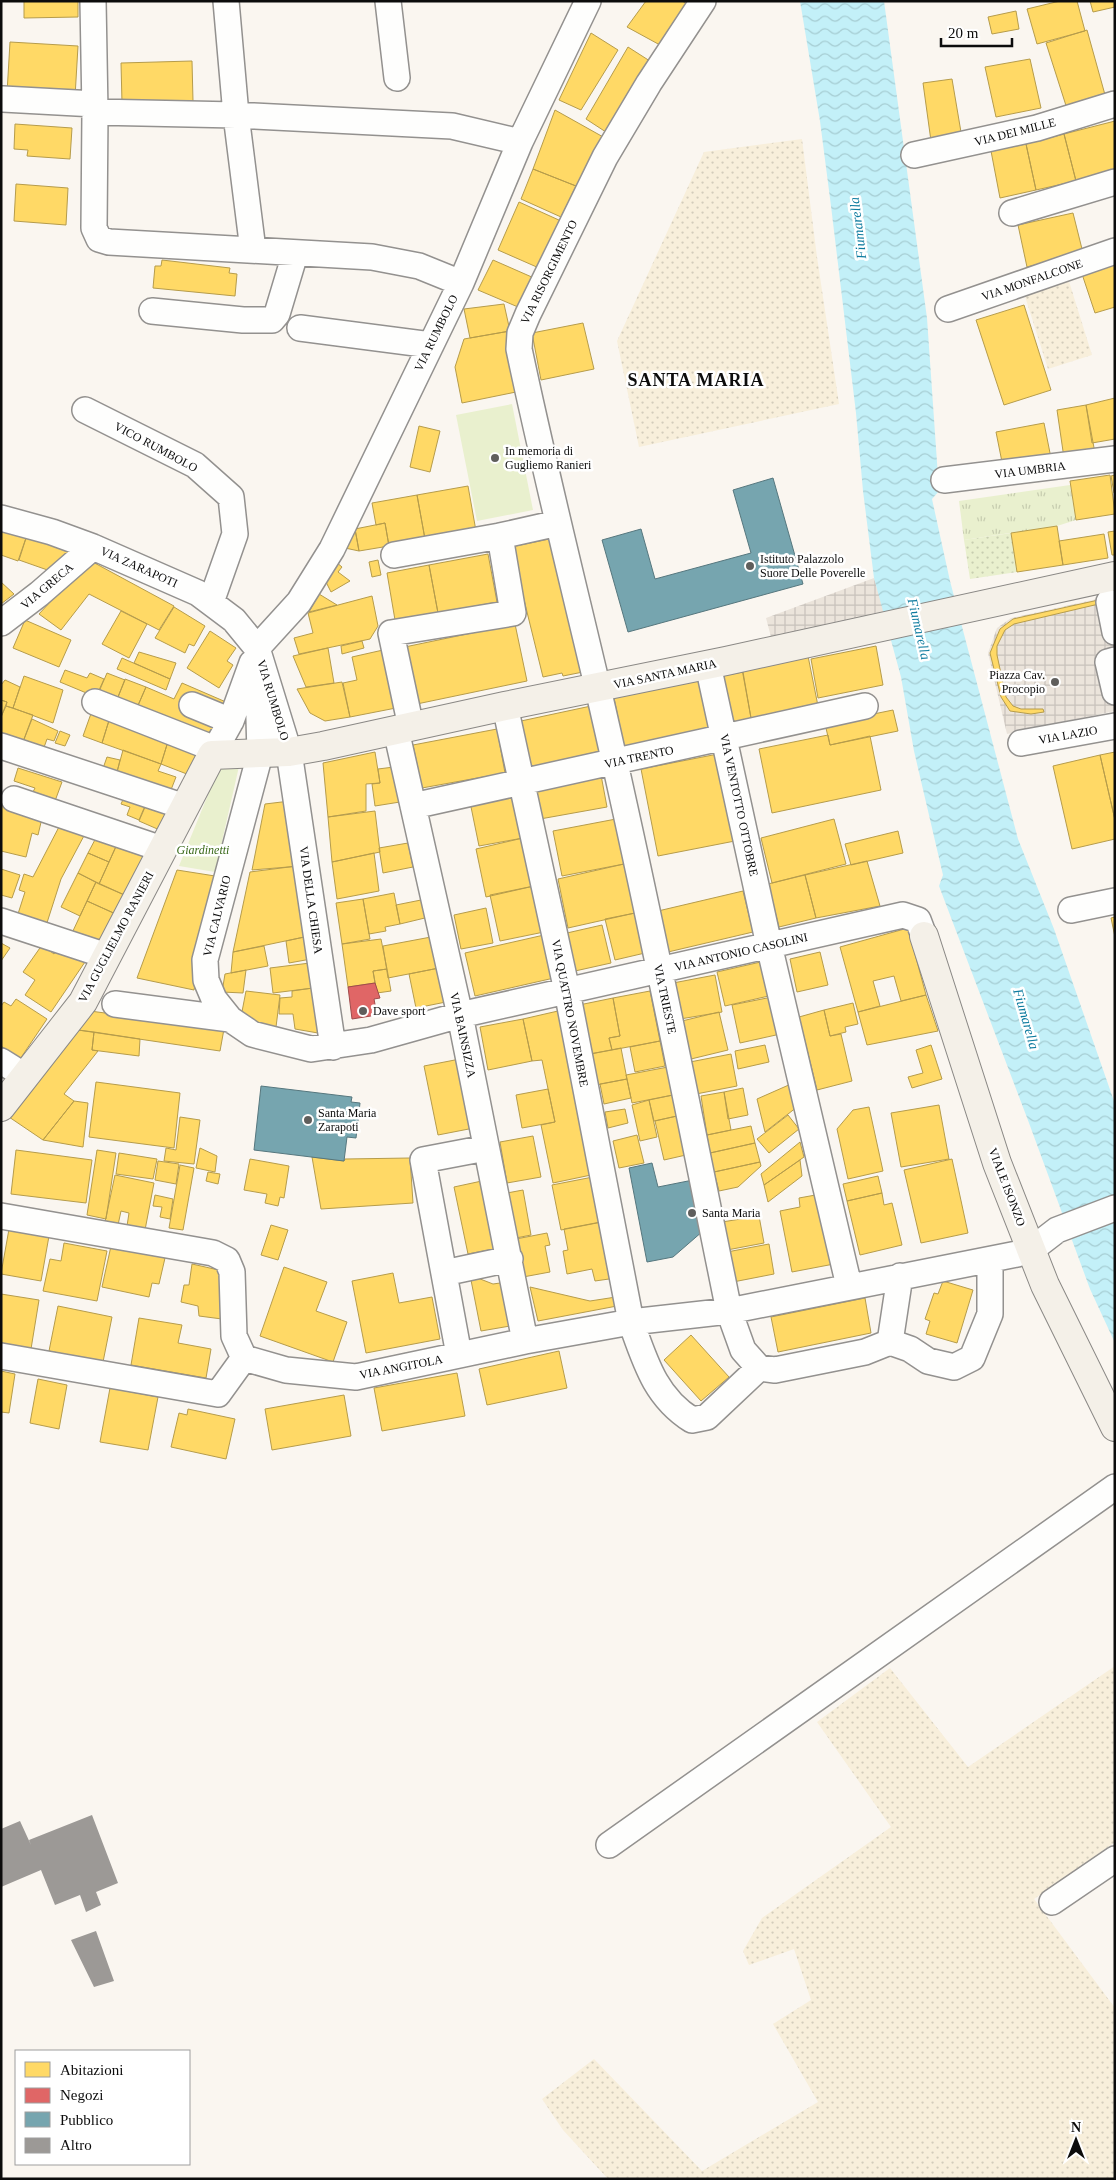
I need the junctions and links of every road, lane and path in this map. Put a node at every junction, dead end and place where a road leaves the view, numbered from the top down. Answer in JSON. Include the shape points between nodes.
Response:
{"nodes":[{"id":1,"x":93,"y":1,"type":"edge"},
{"id":2,"x":226,"y":1,"type":"edge"},
{"id":3,"x":388,"y":1,"type":"edge"},
{"id":4,"x":588,"y":1,"type":"edge"},
{"id":5,"x":703,"y":1,"type":"edge"},
{"id":6,"x":397,"y":78,"type":"dead end"},
{"id":7,"x":3,"y":99,"type":"dead end"},
{"id":8,"x":1115,"y":104,"type":"edge"},
{"id":9,"x":95,"y":108,"type":"junction"},
{"id":10,"x":236,"y":115,"type":"junction"},
{"id":11,"x":520,"y":142,"type":"junction"},
{"id":12,"x":914,"y":155,"type":"dead end"},
{"id":13,"x":1115,"y":182,"type":"edge"},
{"id":14,"x":1012,"y":213,"type":"dead end"},
{"id":15,"x":253,"y":250,"type":"junction"},
{"id":16,"x":1115,"y":251,"type":"edge"},
{"id":17,"x":295,"y":254,"type":"junction"},
{"id":18,"x":461,"y":282,"type":"junction"},
{"id":19,"x":948,"y":309,"type":"dead end"},
{"id":20,"x":152,"y":310,"type":"dead end"},
{"id":21,"x":300,"y":328,"type":"dead end"},
{"id":22,"x":431,"y":345,"type":"junction"},
{"id":23,"x":85,"y":410,"type":"dead end"},
{"id":24,"x":1115,"y":459,"type":"edge"},
{"id":25,"x":944,"y":480,"type":"dead end"},
{"id":26,"x":1,"y":518,"type":"edge"},
{"id":27,"x":558,"y":523,"type":"junction"},
{"id":28,"x":500,"y":536,"type":"junction"},
{"id":29,"x":93,"y":547,"type":"junction"},
{"id":30,"x":394,"y":555,"type":"dead end"},
{"id":31,"x":1115,"y":576,"type":"edge"},
{"id":32,"x":212,"y":602,"type":"junction"},
{"id":33,"x":1109,"y":602,"type":"dead end"},
{"id":34,"x":1,"y":623,"type":"edge"},
{"id":35,"x":1115,"y":632,"type":"edge"},
{"id":36,"x":257,"y":648,"type":"junction"},
{"id":37,"x":1115,"y":660,"type":"edge"},
{"id":38,"x":708,"y":665,"type":"junction"},
{"id":39,"x":598,"y":688,"type":"junction"},
{"id":40,"x":1115,"y":692,"type":"edge"},
{"id":41,"x":95,"y":702,"type":"dead end"},
{"id":42,"x":192,"y":705,"type":"dead end"},
{"id":43,"x":505,"y":706,"type":"junction"},
{"id":44,"x":865,"y":706,"type":"dead end"},
{"id":45,"x":231,"y":721,"type":"junction"},
{"id":46,"x":1115,"y":726,"type":"edge"},
{"id":47,"x":404,"y":729,"type":"junction"},
{"id":48,"x":724,"y":738,"type":"junction"},
{"id":49,"x":1021,"y":743,"type":"dead end"},
{"id":50,"x":1,"y":746,"type":"edge"},
{"id":51,"x":214,"y":752,"type":"junction"},
{"id":52,"x":289,"y":752,"type":"junction"},
{"id":53,"x":260,"y":754,"type":"junction"},
{"id":54,"x":613,"y":762,"type":"junction"},
{"id":55,"x":522,"y":782,"type":"junction"},
{"id":56,"x":14,"y":799,"type":"dead end"},
{"id":57,"x":185,"y":806,"type":"junction"},
{"id":58,"x":413,"y":806,"type":"junction"},
{"id":59,"x":162,"y":850,"type":"junction"},
{"id":60,"x":1115,"y":901,"type":"edge"},
{"id":61,"x":1071,"y":910,"type":"dead end"},
{"id":62,"x":1,"y":922,"type":"edge"},
{"id":63,"x":924,"y":936,"type":"joint"},
{"id":64,"x":769,"y":945,"type":"junction"},
{"id":65,"x":107,"y":956,"type":"junction"},
{"id":66,"x":660,"y":970,"type":"junction"},
{"id":67,"x":566,"y":991,"type":"junction"},
{"id":68,"x":100,"y":999,"type":"junction"},
{"id":69,"x":460,"y":1016,"type":"junction"},
{"id":70,"x":230,"y":1019,"type":"junction"},
{"id":71,"x":252,"y":1034,"type":"joint"},
{"id":72,"x":333,"y":1047,"type":"junction"},
{"id":73,"x":1,"y":1061,"type":"edge"},
{"id":74,"x":25,"y":1076,"type":"junction"},
{"id":75,"x":1,"y":1108,"type":"edge"},
{"id":76,"x":486,"y":1148,"type":"junction"},
{"id":77,"x":1115,"y":1208,"type":"edge"},
{"id":78,"x":1,"y":1216,"type":"edge"},
{"id":79,"x":1031,"y":1250,"type":"junction"},
{"id":80,"x":510,"y":1259,"type":"junction"},
{"id":81,"x":990,"y":1260,"type":"junction"},
{"id":82,"x":444,"y":1273,"type":"junction"},
{"id":83,"x":900,"y":1276,"type":"junction"},
{"id":84,"x":849,"y":1286,"type":"junction"},
{"id":85,"x":729,"y":1311,"type":"junction"},
{"id":86,"x":631,"y":1322,"type":"junction"},
{"id":87,"x":525,"y":1341,"type":"junction"},
{"id":88,"x":890,"y":1342,"type":"junction"},
{"id":89,"x":459,"y":1354,"type":"junction"},
{"id":90,"x":1,"y":1356,"type":"edge"},
{"id":91,"x":244,"y":1358,"type":"junction"},
{"id":92,"x":759,"y":1368,"type":"junction"},
{"id":93,"x":1115,"y":1427,"type":"edge"},
{"id":94,"x":1115,"y":1487,"type":"edge"},
{"id":95,"x":609,"y":1845,"type":"dead end"},
{"id":96,"x":1115,"y":1858,"type":"edge"},
{"id":97,"x":1052,"y":1902,"type":"dead end"}],
"edges":[{"from":1,"to":9,"type":"street"},
{"from":2,"to":10,"type":"street"},
{"from":3,"to":6,"type":"street"},
{"from":4,"to":11,"type":"street","name":"VIA RUMBOLO"},
{"from":5,"to":27,"type":"street","name":"VIA RISORGIMENTO","via":[[605,157],[520,333],[519,349]]},
{"from":7,"to":9,"type":"street"},
{"from":8,"to":12,"type":"street","name":"VIA DEI MILLE","via":[[1037,128]]},
{"from":9,"to":10,"type":"street"},
{"from":9,"to":15,"type":"street","via":[[94,228],[99,239]]},
{"from":10,"to":11,"type":"street","via":[[452,126]]},
{"from":10,"to":15,"type":"street"},
{"from":11,"to":18,"type":"street","name":"VIA RUMBOLO"},
{"from":13,"to":14,"type":"street"},
{"from":15,"to":17,"type":"street"},
{"from":16,"to":19,"type":"street","name":"VIA MONFALCONE"},
{"from":17,"to":18,"type":"street","via":[[372,257],[419,266]]},
{"from":17,"to":20,"type":"street","via":[[277,314],[272,320]]},
{"from":18,"to":22,"type":"street","name":"VIA RUMBOLO"},
{"from":21,"to":22,"type":"street"},
{"from":22,"to":36,"type":"street","name":"VIA RUMBOLO","via":[[332,549],[299,602]]},
{"from":23,"to":32,"type":"street","name":"VICO RUMBOLO","via":[[195,466],[231,497],[235,534]]},
{"from":24,"to":25,"type":"street","name":"VIA UMBRIA"},
{"from":26,"to":29,"type":"street","name":"VIA ZARAPOTI"},
{"from":27,"to":28,"type":"street"},
{"from":27,"to":39,"type":"street","name":"VIA RISORGIMENTO"},
{"from":28,"to":30,"type":"street"},
{"from":28,"to":47,"type":"street","name":"VIA BAINSIZZA","via":[[513,613],[392,633]]},
{"from":29,"to":32,"type":"street","name":"VIA ZARAPOTI"},
{"from":29,"to":34,"type":"street","name":"VIA GRECA"},
{"from":31,"to":38,"type":"street","name":"VIA SANTA MARIA"},
{"from":32,"to":36,"type":"street","name":"VIA ZARAPOTI","via":[[241,626]]},
{"from":33,"to":35,"type":"street"},
{"from":36,"to":45,"type":"street","name":"VIA RUMBOLO"},
{"from":36,"to":52,"type":"street","name":"VIA RUMBOLO"},
{"from":36,"to":53,"type":"street","name":"VIA RUMBOLO"},
{"from":37,"to":40,"type":"street","via":[[1108,662]]},
{"from":38,"to":39,"type":"street","name":"VIA SANTA MARIA"},
{"from":38,"to":48,"type":"street","name":"VIA VENTOTTO OTTOBRE"},
{"from":39,"to":43,"type":"street","name":"VIA SANTA MARIA"},
{"from":39,"to":54,"type":"street","name":"VIA TRIESTE"},
{"from":41,"to":51,"type":"street"},
{"from":42,"to":45,"type":"street"},
{"from":43,"to":47,"type":"street","name":"VIA SANTA MARIA"},
{"from":43,"to":55,"type":"street","name":"VIA QUATTRO NOVEMBRE"},
{"from":44,"to":48,"type":"street","name":"VIA TRENTO"},
{"from":45,"to":51,"type":"street","name":"VIA RUMBOLO"},
{"from":46,"to":49,"type":"street","name":"VIA LAZIO"},
{"from":47,"to":52,"type":"street","name":"VIA SANTA MARIA"},
{"from":47,"to":58,"type":"street","name":"VIA BAINSIZZA"},
{"from":48,"to":54,"type":"street","name":"VIA TRENTO"},
{"from":48,"to":64,"type":"street","name":"VIA VENTOTTO OTTOBRE"},
{"from":50,"to":57,"type":"street"},
{"from":51,"to":53,"type":"street","name":"VIA SANTA MARIA"},
{"from":51,"to":57,"type":"street","name":"VIA GUGLIELMO RANIERI"},
{"from":52,"to":53,"type":"street","name":"VIA SANTA MARIA"},
{"from":52,"to":72,"type":"street","name":"VIA DELLA CHIESA"},
{"from":53,"to":70,"type":"street","name":"VIA CALVARIO","via":[[205,960],[206,980],[214,998]]},
{"from":54,"to":55,"type":"street","name":"VIA TRENTO"},
{"from":54,"to":66,"type":"street","name":"VIA TRIESTE"},
{"from":55,"to":58,"type":"street","name":"VIA TRENTO"},
{"from":55,"to":67,"type":"street","name":"VIA QUATTRO NOVEMBRE"},
{"from":56,"to":59,"type":"street"},
{"from":57,"to":59,"type":"street","name":"VIA GUGLIELMO RANIERI"},
{"from":58,"to":69,"type":"street","name":"VIA BAINSIZZA"},
{"from":59,"to":65,"type":"street","name":"VIA GUGLIELMO RANIERI"},
{"from":60,"to":61,"type":"street"},
{"from":62,"to":65,"type":"street"},
{"from":63,"to":64,"type":"street","name":"VIA ANTONIO CASOLINI","via":[[918,920],[903,915]]},
{"from":63,"to":79,"type":"street","name":"VIALE ISONZO","via":[[997,1163]]},
{"from":64,"to":66,"type":"street","name":"VIA ANTONIO CASOLINI"},
{"from":64,"to":84,"type":"street","name":"VIA VENTOTTO OTTOBRE"},
{"from":65,"to":68,"type":"street","name":"VIA GUGLIELMO RANIERI"},
{"from":66,"to":67,"type":"street","name":"VIA ANTONIO CASOLINI"},
{"from":66,"to":85,"type":"street","name":"VIA TRIESTE"},
{"from":67,"to":69,"type":"street","name":"VIA ANTONIO CASOLINI"},
{"from":67,"to":86,"type":"street","name":"VIA QUATTRO NOVEMBRE"},
{"from":68,"to":70,"type":"street"},
{"from":68,"to":74,"type":"street","name":"VIA GUGLIELMO RANIERI"},
{"from":69,"to":72,"type":"street","name":"VIA ANTONIO CASOLINI"},
{"from":69,"to":76,"type":"street","name":"VIA BAINSIZZA"},
{"from":70,"to":71,"type":"street","name":"VIA CALVARIO"},
{"from":71,"to":72,"type":"street","name":"VIA ANTONIO CASOLINI","via":[[311,1049]]},
{"from":73,"to":74,"type":"street"},
{"from":74,"to":75,"type":"street","name":"VIA GUGLIELMO RANIERI"},
{"from":76,"to":80,"type":"street","name":"VIA BAINSIZZA"},
{"from":76,"to":82,"type":"street","via":[[423,1160]]},
{"from":77,"to":79,"type":"street","via":[[1057,1230]]},
{"from":78,"to":91,"type":"street","via":[[213,1253],[227,1260],[232,1272],[234,1336]]},
{"from":79,"to":81,"type":"street","name":"VIA ANGITOLA"},
{"from":79,"to":93,"type":"street","name":"VIALE ISONZO"},
{"from":80,"to":82,"type":"street"},
{"from":80,"to":87,"type":"street","name":"VIA BAINSIZZA"},
{"from":81,"to":83,"type":"street","name":"VIA ANGITOLA"},
{"from":81,"to":88,"type":"street","via":[[990,1314],[972,1358],[954,1367],[928,1361],[910,1349]]},
{"from":82,"to":89,"type":"street"},
{"from":83,"to":84,"type":"street","name":"VIA ANGITOLA"},
{"from":83,"to":88,"type":"street"},
{"from":84,"to":85,"type":"street","name":"VIA ANGITOLA"},
{"from":85,"to":86,"type":"street","name":"VIA ANGITOLA"},
{"from":85,"to":92,"type":"street","name":"VIA TRIESTE","via":[[742,1350]]},
{"from":86,"to":87,"type":"street","name":"VIA ANGITOLA"},
{"from":86,"to":92,"type":"street","name":"VIA QUATTRO NOVEMBRE","via":[[648,1370],[677,1410],[692,1420],[707,1417]]},
{"from":87,"to":89,"type":"street","name":"VIA ANGITOLA"},
{"from":88,"to":92,"type":"street","via":[[865,1352],[775,1370]]},
{"from":89,"to":91,"type":"street","name":"VIA ANGITOLA","via":[[356,1377],[286,1370]]},
{"from":90,"to":91,"type":"street","via":[[218,1394]]},
{"from":94,"to":95,"type":"street"},
{"from":96,"to":97,"type":"street"}]}
